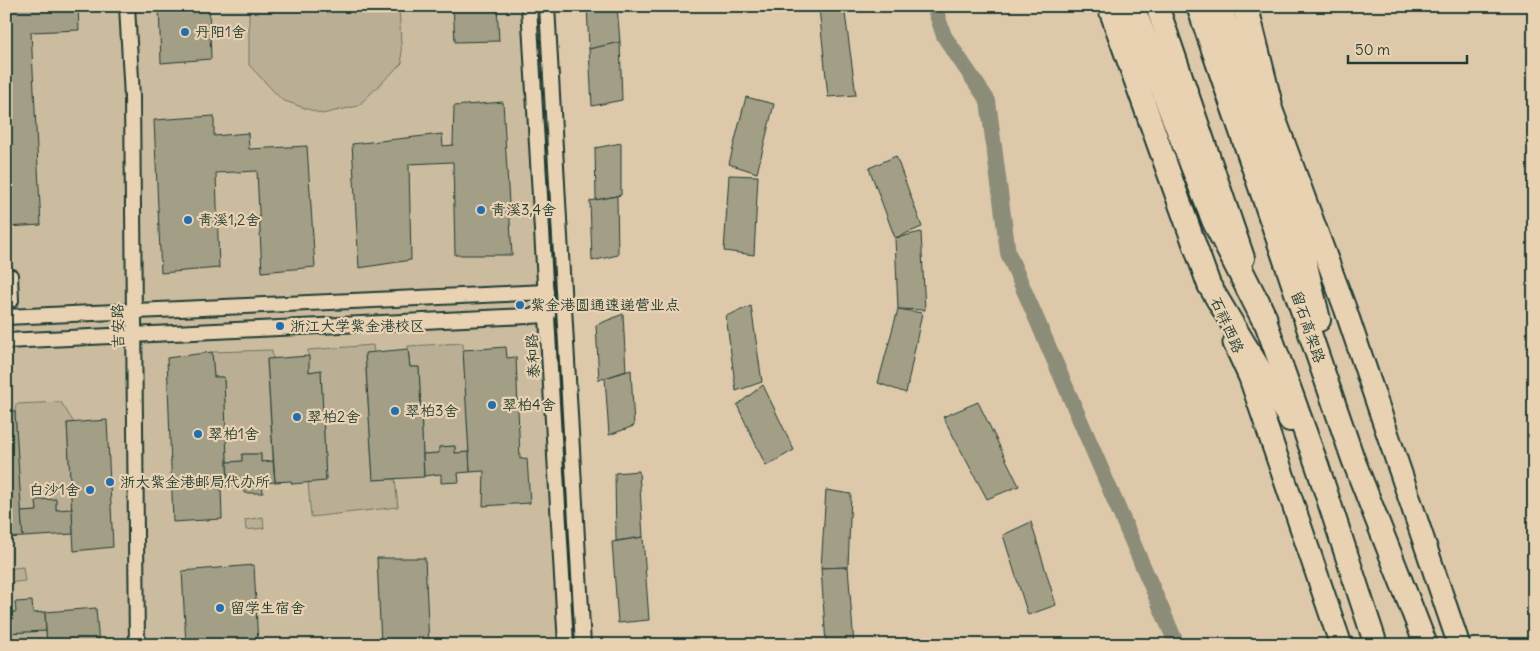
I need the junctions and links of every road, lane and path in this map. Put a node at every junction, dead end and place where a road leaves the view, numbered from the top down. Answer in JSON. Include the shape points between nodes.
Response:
{"nodes":[{"id":1,"x":127,"y":6,"type":"edge"},
{"id":2,"x":529,"y":6,"type":"edge"},
{"id":3,"x":547,"y":6,"type":"edge"},
{"id":4,"x":1109,"y":6,"type":"edge"},
{"id":5,"x":1131,"y":6,"type":"edge"},
{"id":6,"x":1157,"y":6,"type":"edge"},
{"id":7,"x":1198,"y":6,"type":"edge"},
{"id":8,"x":1220,"y":6,"type":"edge"},
{"id":9,"x":1234,"y":6,"type":"edge"},
{"id":10,"x":1245,"y":6,"type":"edge"},
{"id":11,"x":1269,"y":103,"type":"junction"},
{"id":12,"x":12,"y":275,"type":"dead end"},
{"id":13,"x":1209,"y":285,"type":"junction"},
{"id":14,"x":546,"y":292,"type":"junction"},
{"id":15,"x":13,"y":302,"type":"dead end"},
{"id":16,"x":134,"y":311,"type":"junction"},
{"id":17,"x":548,"y":315,"type":"junction"},
{"id":18,"x":6,"y":317,"type":"edge"},
{"id":19,"x":1264,"y":318,"type":"junction"},
{"id":20,"x":135,"y":335,"type":"junction"},
{"id":21,"x":6,"y":342,"type":"edge"},
{"id":22,"x":1353,"y":459,"type":"junction"},
{"id":23,"x":1317,"y":465,"type":"junction"},
{"id":24,"x":1426,"y":643,"type":"edge"},
{"id":25,"x":137,"y":645,"type":"edge"},
{"id":26,"x":566,"y":645,"type":"edge"},
{"id":27,"x":583,"y":645,"type":"edge"},
{"id":28,"x":1341,"y":645,"type":"edge"},
{"id":29,"x":1376,"y":645,"type":"edge"},
{"id":30,"x":1459,"y":645,"type":"edge"}],
"edges":[{"from":1,"to":16,"type":"street","name":"吉安路","via":[[132,97]]},
{"from":2,"to":14,"type":"street","name":"泰和路"},
{"from":3,"to":27,"type":"street"},
{"from":4,"to":13,"type":"highway","name":"石祥西路"},
{"from":5,"to":19,"type":"highway","via":[[1215,220]]},
{"from":6,"to":19,"type":"highway"},
{"from":7,"to":22,"type":"highway","name":"留石高架路"},
{"from":8,"to":22,"type":"highway","via":[[1300,240]]},
{"from":9,"to":11,"type":"main road"},
{"from":10,"to":11,"type":"highway"},
{"from":11,"to":30,"type":"main road","via":[[1348,317]]},
{"from":12,"to":15,"type":"street"},
{"from":13,"to":23,"type":"highway"},
{"from":13,"to":28,"type":"main road","name":"石祥西路","via":[[1250,378]]},
{"from":14,"to":16,"type":"street"},
{"from":14,"to":17,"type":"street","name":"泰和路"},
{"from":16,"to":18,"type":"street"},
{"from":16,"to":20,"type":"street","name":"吉安路"},
{"from":17,"to":20,"type":"street"},
{"from":17,"to":26,"type":"street","name":"泰和路"},
{"from":19,"to":23,"type":"highway"},
{"from":20,"to":21,"type":"street"},
{"from":20,"to":25,"type":"street","name":"吉安路"},
{"from":22,"to":24,"type":"highway","name":"留石高架路"},
{"from":23,"to":29,"type":"highway"}]}
